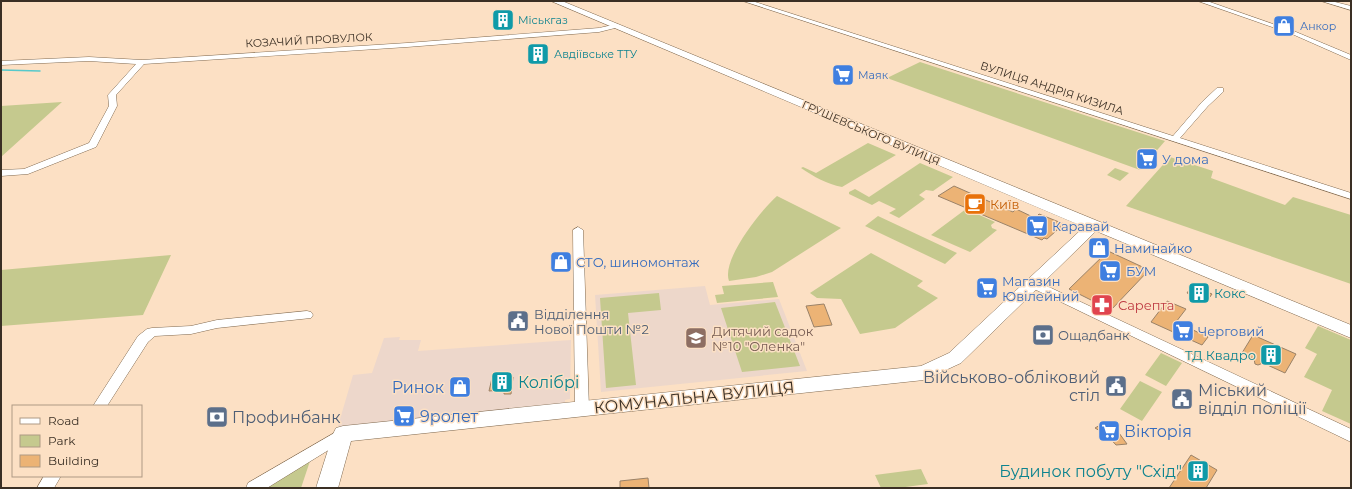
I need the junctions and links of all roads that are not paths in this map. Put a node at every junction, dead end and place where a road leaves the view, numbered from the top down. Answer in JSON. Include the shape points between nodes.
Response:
{"nodes":[{"id":1,"x":555,"y":1,"type":"edge"},
{"id":2,"x":746,"y":1,"type":"edge"},
{"id":3,"x":1201,"y":1,"type":"edge"},
{"id":4,"x":1324,"y":1,"type":"edge"},
{"id":5,"x":1351,"y":8,"type":"edge"},
{"id":6,"x":617,"y":26,"type":"junction"},
{"id":7,"x":1351,"y":58,"type":"edge"},
{"id":8,"x":142,"y":62,"type":"junction"},
{"id":9,"x":1,"y":63,"type":"edge"},
{"id":10,"x":1220,"y":90,"type":"dead end"},
{"id":11,"x":1175,"y":139,"type":"junction"},
{"id":12,"x":1,"y":173,"type":"edge"},
{"id":13,"x":1351,"y":196,"type":"edge"},
{"id":14,"x":1094,"y":225,"type":"junction"},
{"id":15,"x":578,"y":230,"type":"dead end"},
{"id":16,"x":1034,"y":284,"type":"junction"},
{"id":17,"x":307,"y":315,"type":"dead end"},
{"id":18,"x":1351,"y":332,"type":"edge"},
{"id":19,"x":101,"y":405,"type":"edge"},
{"id":20,"x":582,"y":409,"type":"junction"},
{"id":21,"x":342,"y":434,"type":"junction"},
{"id":22,"x":1351,"y":436,"type":"edge"},
{"id":23,"x":52,"y":477,"type":"edge"},
{"id":24,"x":45,"y":488,"type":"edge"},
{"id":25,"x":254,"y":488,"type":"edge"},
{"id":26,"x":327,"y":488,"type":"edge"}],
"edges":[{"from":1,"to":6,"type":"main road","name":"ГРУШЕВСЬКОГО ВУЛИЦЯ"},
{"from":2,"to":11,"type":"street","name":"ВУЛИЦЯ АНДРІЯ КИЗИЛА"},
{"from":3,"to":7,"type":"street","via":[[1294,34]]},
{"from":4,"to":5,"type":"street"},
{"from":6,"to":8,"type":"street","name":"КОЗАЧИЙ ПРОВУЛОК","via":[[599,30],[408,45]]},
{"from":6,"to":14,"type":"main road","name":"ГРУШЕВСЬКОГО ВУЛИЦЯ"},
{"from":8,"to":9,"type":"street","name":"КОЗАЧИЙ ПРОВУЛОК","via":[[89,59]]},
{"from":8,"to":12,"type":"street","via":[[112,96],[113,106],[93,145],[25,172]]},
{"from":10,"to":11,"type":"street"},
{"from":11,"to":13,"type":"street","name":"ВУЛИЦЯ АНДРІЯ КИЗИЛА"},
{"from":14,"to":16,"type":"main road","name":"КОМУНАЛЬНА ВУЛИЦЯ"},
{"from":14,"to":18,"type":"main road","name":"ГРУШЕВСЬКОГО ВУЛИЦЯ"},
{"from":15,"to":20,"type":"street"},
{"from":16,"to":20,"type":"main road","name":"КОМУНАЛЬНА ВУЛИЦЯ","via":[[955,358],[924,373]]},
{"from":16,"to":22,"type":"street"},
{"from":17,"to":19,"type":"street","via":[[217,324],[191,330],[152,332],[143,339]]},
{"from":20,"to":21,"type":"main road","name":"КОМУНАЛЬНА ВУЛИЦЯ"},
{"from":21,"to":25,"type":"street","name":"КОМУНАЛЬНА ВУЛИЦЯ"},
{"from":21,"to":26,"type":"main road"},
{"from":23,"to":24,"type":"street"}]}
